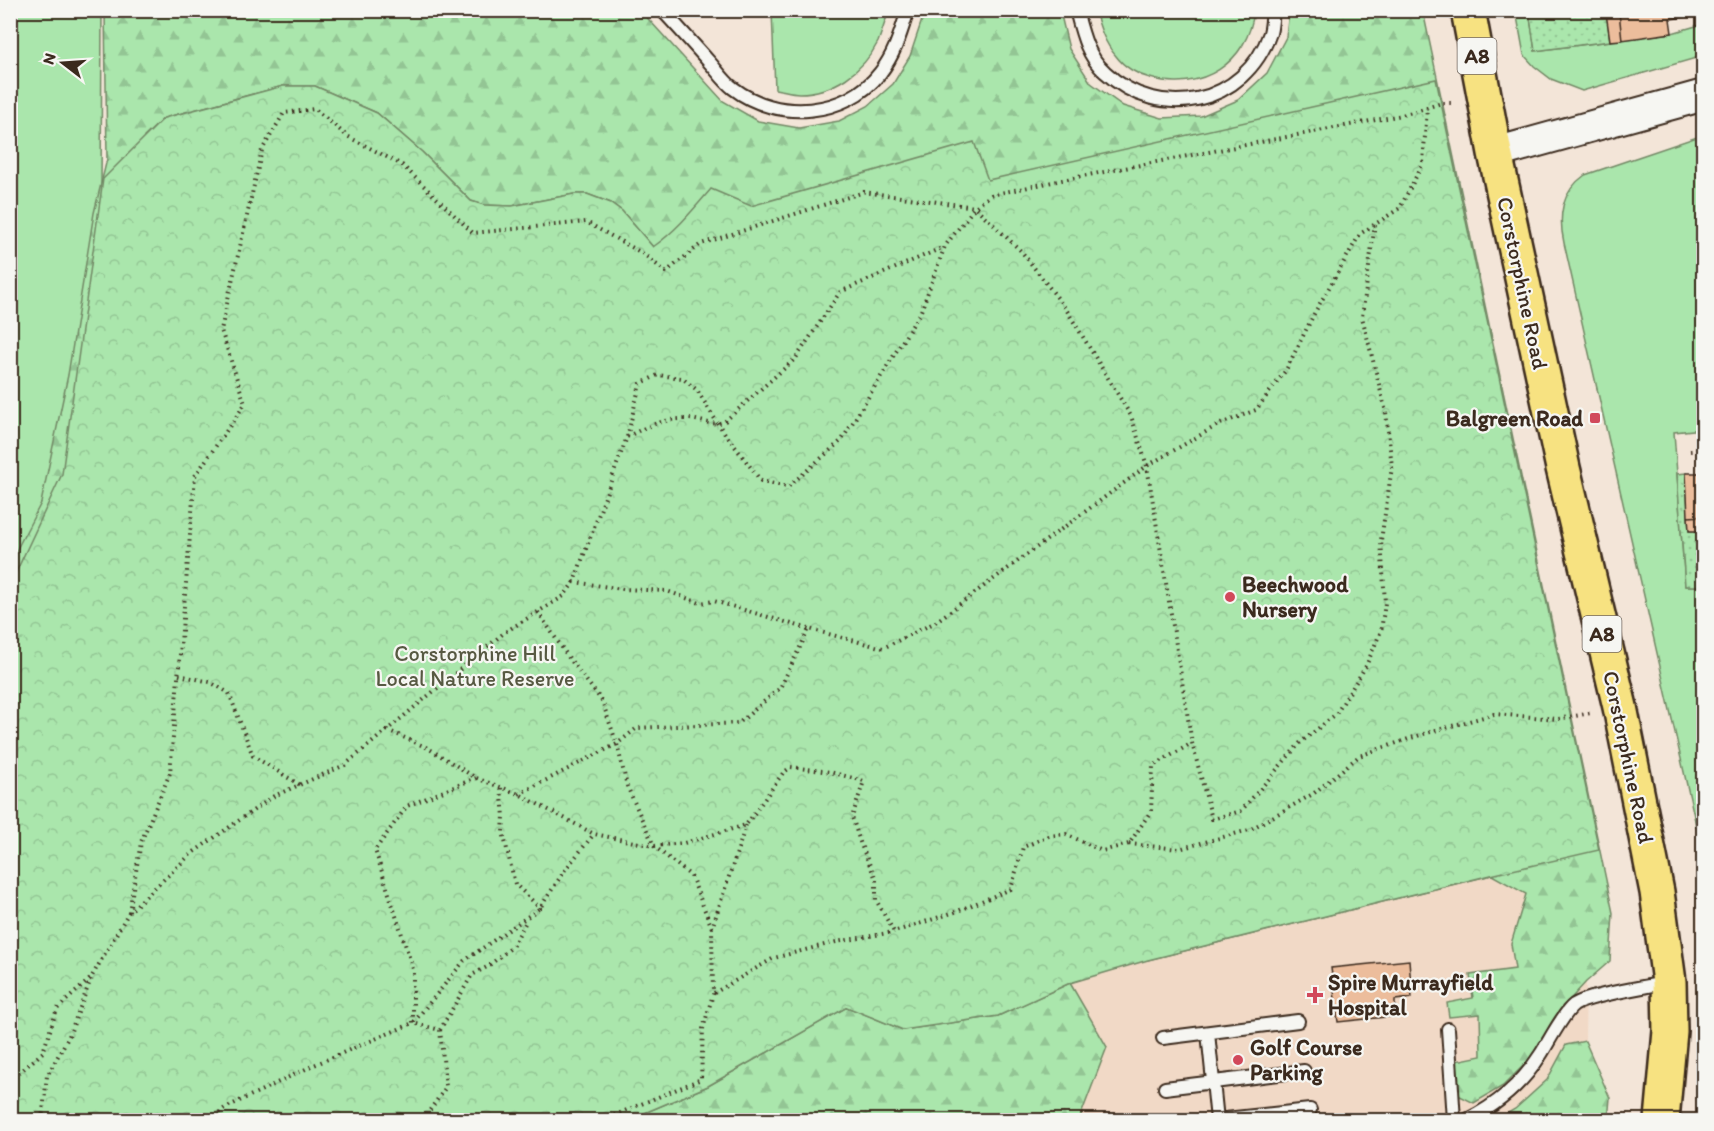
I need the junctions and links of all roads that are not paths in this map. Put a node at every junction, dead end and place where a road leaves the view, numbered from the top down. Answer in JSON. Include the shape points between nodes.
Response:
{"nodes":[{"id":1,"x":662,"y":10,"type":"edge"},
{"id":2,"x":908,"y":10,"type":"edge"},
{"id":3,"x":1076,"y":10,"type":"edge"},
{"id":4,"x":1273,"y":10,"type":"edge"},
{"id":5,"x":1468,"y":10,"type":"edge"},
{"id":6,"x":1704,"y":95,"type":"edge"},
{"id":7,"x":1495,"y":153,"type":"junction"},
{"id":8,"x":1669,"y":982,"type":"junction"},
{"id":9,"x":1298,"y":1021,"type":"dead end"},
{"id":10,"x":1448,"y":1029,"type":"dead end"},
{"id":11,"x":1208,"y":1033,"type":"junction"},
{"id":12,"x":1163,"y":1038,"type":"dead end"},
{"id":13,"x":1304,"y":1071,"type":"dead end"},
{"id":14,"x":1213,"y":1083,"type":"junction"},
{"id":15,"x":1165,"y":1088,"type":"dead end"},
{"id":16,"x":1310,"y":1110,"type":"dead end"},
{"id":17,"x":1217,"y":1120,"type":"edge"},
{"id":18,"x":1454,"y":1120,"type":"edge"},
{"id":19,"x":1467,"y":1120,"type":"edge"},
{"id":20,"x":1662,"y":1120,"type":"edge"}],
"edges":[{"from":1,"to":2,"type":"lane","via":[[733,88],[764,105],[799,112],[834,106],[859,93],[880,73],[895,49]]},
{"from":3,"to":4,"type":"lane","via":[[1084,43],[1103,71],[1130,92],[1163,102],[1198,100],[1229,87],[1254,63],[1270,33]]},
{"from":5,"to":7,"type":"main road","name":"Corstorphine Road","number":"A8"},
{"from":6,"to":7,"type":"street"},
{"from":7,"to":8,"type":"main road","name":"Corstorphine Road","number":"A8","via":[[1620,707],[1657,892]]},
{"from":8,"to":19,"type":"lane","via":[[1574,1005],[1515,1088]]},
{"from":8,"to":20,"type":"main road","name":"Corstorphine Road","number":"A8","via":[[1670,1031]]},
{"from":9,"to":11,"type":"lane"},
{"from":10,"to":18,"type":"lane"},
{"from":11,"to":12,"type":"lane"},
{"from":11,"to":14,"type":"lane"},
{"from":13,"to":14,"type":"lane"},
{"from":14,"to":15,"type":"lane"},
{"from":14,"to":17,"type":"lane"},
{"from":16,"to":17,"type":"lane"}]}
